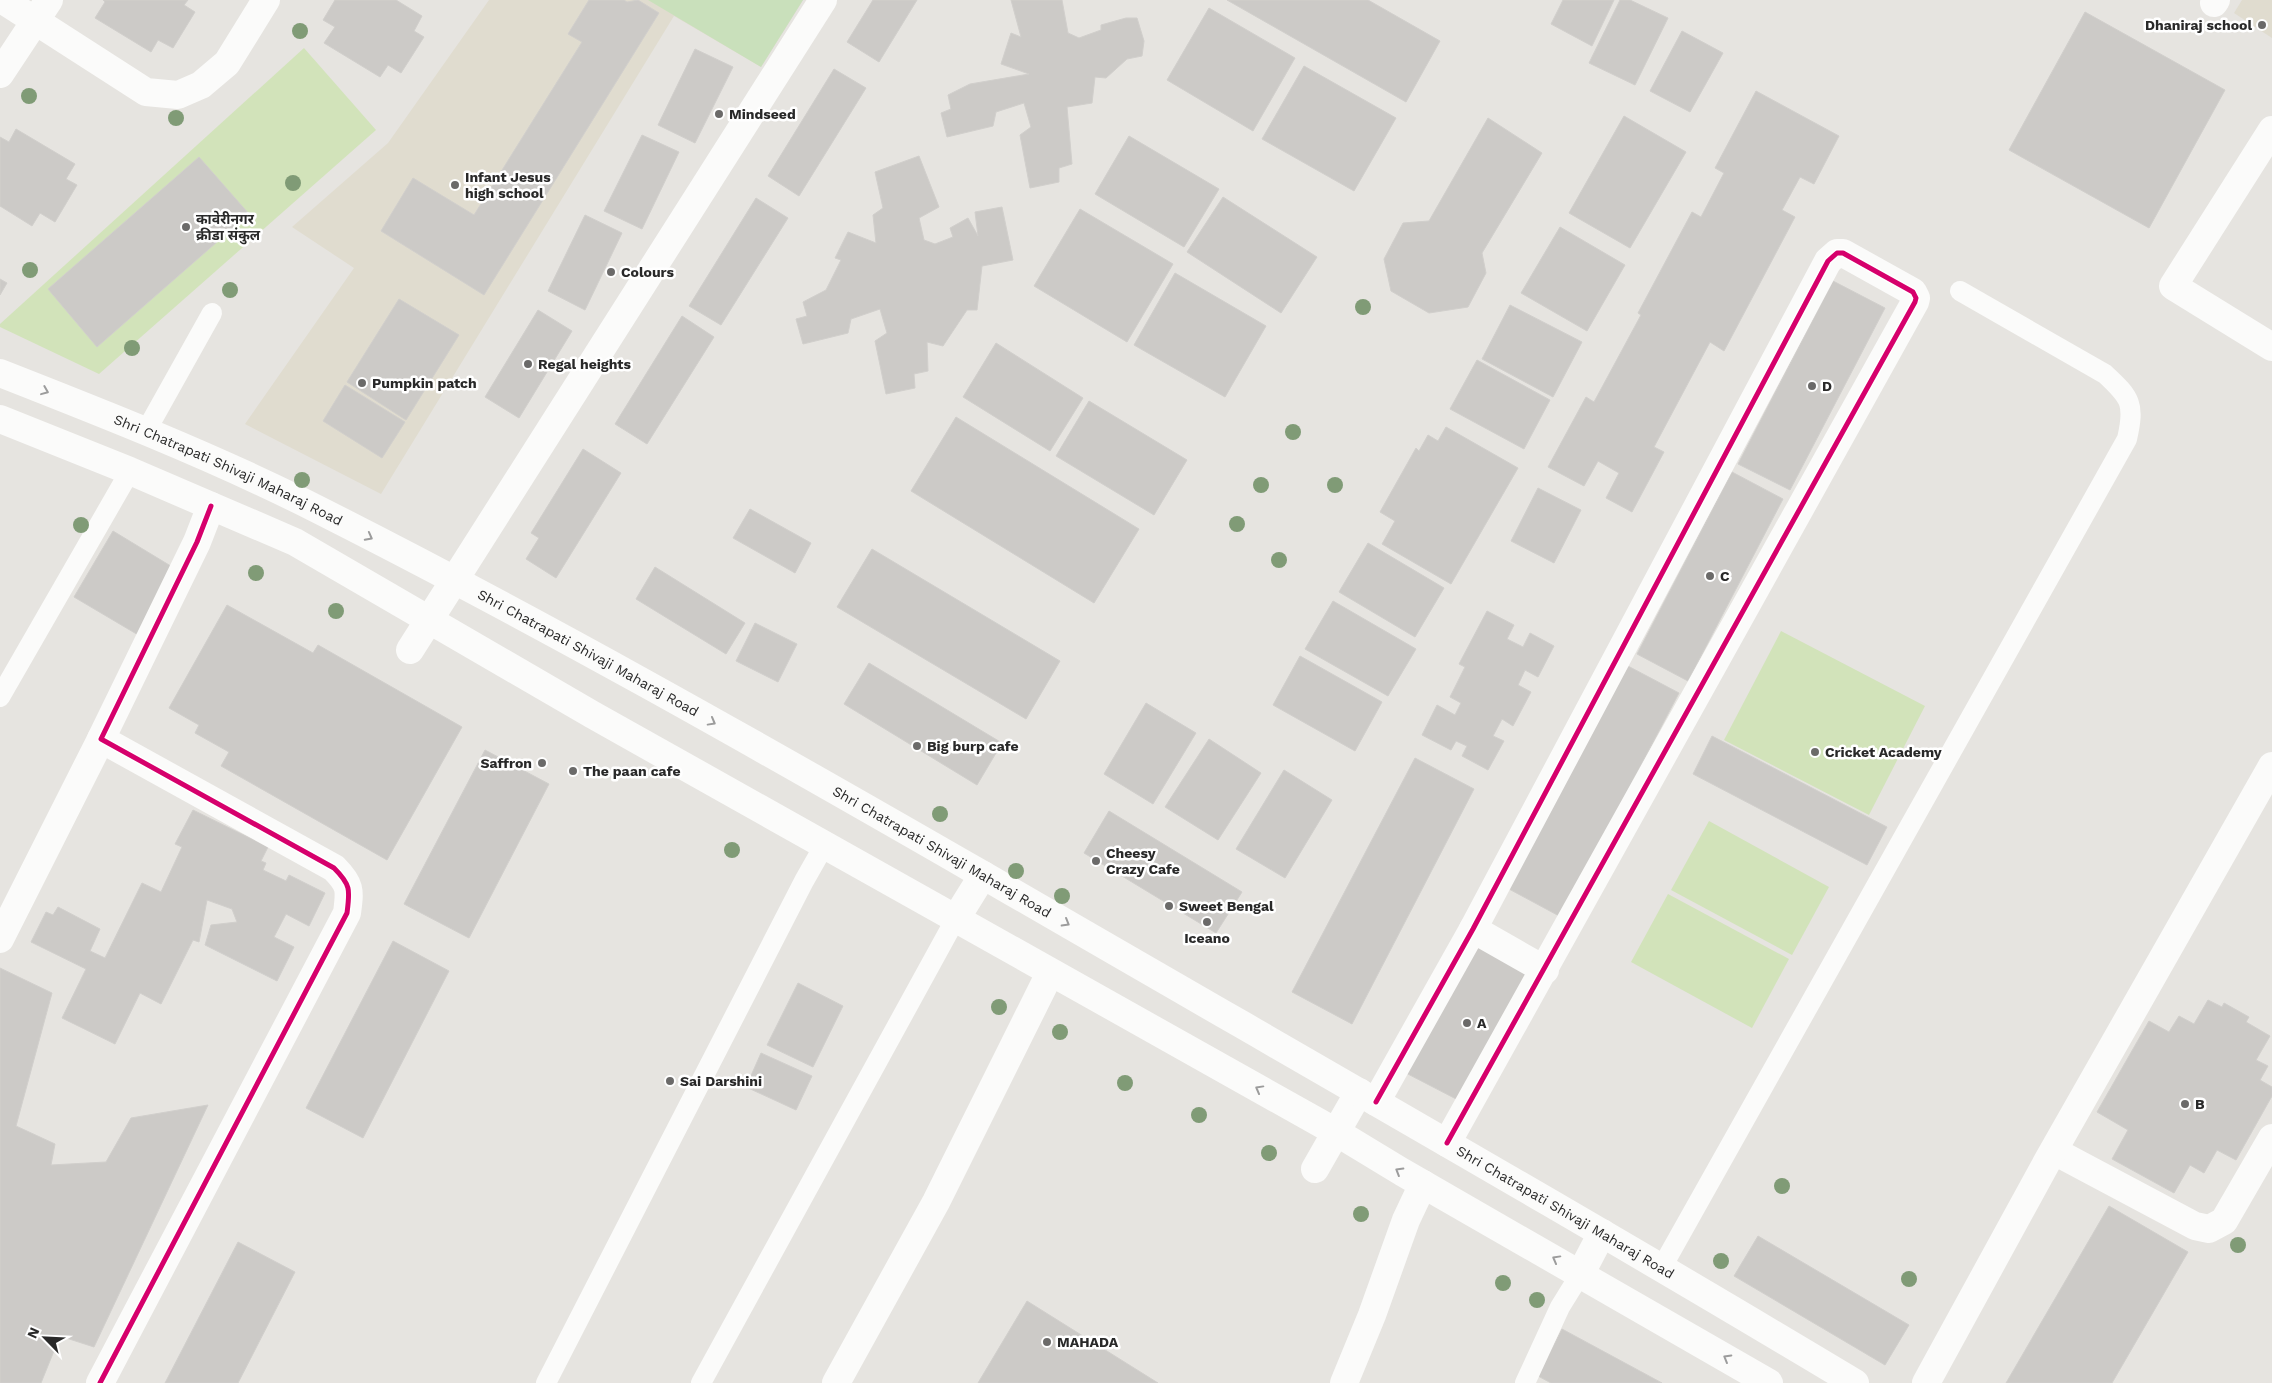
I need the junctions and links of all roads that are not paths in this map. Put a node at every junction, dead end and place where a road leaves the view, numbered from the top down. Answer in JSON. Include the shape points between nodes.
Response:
{"nodes":[{"id":1,"x":3,"y":0,"type":"edge"},
{"id":2,"x":266,"y":0,"type":"edge"},
{"id":3,"x":823,"y":0,"type":"edge"},
{"id":4,"x":42,"y":11,"type":"edge"},
{"id":5,"x":0,"y":74,"type":"edge"},
{"id":6,"x":2272,"y":130,"type":"edge"},
{"id":7,"x":1960,"y":291,"type":"dead end"},
{"id":8,"x":212,"y":313,"type":"dead end"},
{"id":9,"x":2272,"y":346,"type":"edge"},
{"id":10,"x":0,"y":373,"type":"edge"},
{"id":11,"x":0,"y":419,"type":"edge"},
{"id":12,"x":146,"y":431,"type":"junction"},
{"id":13,"x":130,"y":471,"type":"junction"},
{"id":14,"x":211,"y":506,"type":"junction"},
{"id":15,"x":453,"y":581,"type":"junction"},
{"id":16,"x":428,"y":622,"type":"junction"},
{"id":17,"x":410,"y":650,"type":"dead end"},
{"id":18,"x":0,"y":697,"type":"edge"},
{"id":19,"x":101,"y":739,"type":"junction"},
{"id":20,"x":2272,"y":766,"type":"edge"},
{"id":21,"x":825,"y":844,"type":"junction"},
{"id":22,"x":983,"y":875,"type":"junction"},
{"id":23,"x":955,"y":920,"type":"junction"},
{"id":24,"x":1473,"y":929,"type":"junction"},
{"id":25,"x":0,"y":939,"type":"edge"},
{"id":26,"x":1545,"y":970,"type":"junction"},
{"id":27,"x":1050,"y":973,"type":"junction"},
{"id":28,"x":1368,"y":1097,"type":"junction"},
{"id":29,"x":1336,"y":1132,"type":"junction"},
{"id":30,"x":2272,"y":1138,"type":"edge"},
{"id":31,"x":1447,"y":1143,"type":"junction"},
{"id":32,"x":2054,"y":1151,"type":"junction"},
{"id":33,"x":1315,"y":1169,"type":"dead end"},
{"id":34,"x":1424,"y":1184,"type":"junction"},
{"id":35,"x":1602,"y":1233,"type":"junction"},
{"id":36,"x":1662,"y":1267,"type":"junction"},
{"id":37,"x":1581,"y":1273,"type":"junction"},
{"id":38,"x":100,"y":1383,"type":"edge"},
{"id":39,"x":546,"y":1383,"type":"edge"},
{"id":40,"x":701,"y":1383,"type":"edge"},
{"id":41,"x":836,"y":1383,"type":"edge"},
{"id":42,"x":1344,"y":1383,"type":"edge"},
{"id":43,"x":1524,"y":1383,"type":"edge"},
{"id":44,"x":1769,"y":1383,"type":"edge"},
{"id":45,"x":1855,"y":1383,"type":"edge"},
{"id":46,"x":1926,"y":1383,"type":"edge"}],
"edges":[{"from":1,"to":4,"type":"street"},
{"from":2,"to":4,"type":"street","via":[[227,63],[202,85],[178,95],[146,92]]},
{"from":3,"to":15,"type":"street"},
{"from":4,"to":5,"type":"street"},
{"from":6,"to":9,"type":"street","via":[[2173,286]]},
{"from":7,"to":36,"type":"lane","via":[[2105,374],[2124,392],[2132,414],[2127,440]]},
{"from":8,"to":12,"type":"lane"},
{"from":10,"to":12,"type":"street","name":"Shri Chatrapati Shivaji Maharaj Road","one_way":true},
{"from":11,"to":13,"type":"street"},
{"from":12,"to":15,"type":"street","name":"Shri Chatrapati Shivaji Maharaj Road","one_way":true,"via":[[300,501]]},
{"from":13,"to":14,"type":"street"},
{"from":13,"to":18,"type":"lane"},
{"from":14,"to":16,"type":"street","via":[[295,542]]},
{"from":14,"to":19,"type":"street","via":[[197,542]]},
{"from":15,"to":16,"type":"street"},
{"from":15,"to":22,"type":"street","name":"Shri Chatrapati Shivaji Maharaj Road","one_way":true},
{"from":16,"to":17,"type":"street"},
{"from":16,"to":21,"type":"street"},
{"from":19,"to":25,"type":"street"},
{"from":19,"to":38,"type":"street","via":[[334,868],[346,880],[350,896],[347,913]]},
{"from":20,"to":32,"type":"street"},
{"from":21,"to":23,"type":"street"},
{"from":21,"to":39,"type":"lane"},
{"from":22,"to":23,"type":"street"},
{"from":22,"to":28,"type":"street","name":"Shri Chatrapati Shivaji Maharaj Road","one_way":true},
{"from":23,"to":27,"type":"street"},
{"from":23,"to":40,"type":"lane"},
{"from":24,"to":26,"type":"street"},
{"from":24,"to":26,"type":"street","via":[[1828,261],[1837,253],[1843,253],[1913,292],[1915,302]]},
{"from":24,"to":28,"type":"street"},
{"from":26,"to":31,"type":"street"},
{"from":29,"to":27,"type":"street","one_way":true},
{"from":27,"to":41,"type":"street","via":[[936,1202]]},
{"from":28,"to":29,"type":"street"},
{"from":28,"to":31,"type":"street","name":"Shri Chatrapati Shivaji Maharaj Road"},
{"from":29,"to":33,"type":"street"},
{"from":34,"to":29,"type":"street","one_way":true},
{"from":30,"to":32,"type":"street","via":[[2224,1221],[2209,1229],[2195,1226]]},
{"from":31,"to":35,"type":"street","name":"Shri Chatrapati Shivaji Maharaj Road"},
{"from":32,"to":46,"type":"street"},
{"from":37,"to":34,"type":"street","one_way":true},
{"from":34,"to":42,"type":"street","via":[[1406,1220]]},
{"from":35,"to":36,"type":"street","name":"Shri Chatrapati Shivaji Maharaj Road"},
{"from":35,"to":37,"type":"street"},
{"from":36,"to":45,"type":"street","name":"Shri Chatrapati Shivaji Maharaj Road"},
{"from":37,"to":43,"type":"lane","via":[[1560,1307]]},
{"from":44,"to":37,"type":"street","one_way":true}]}
